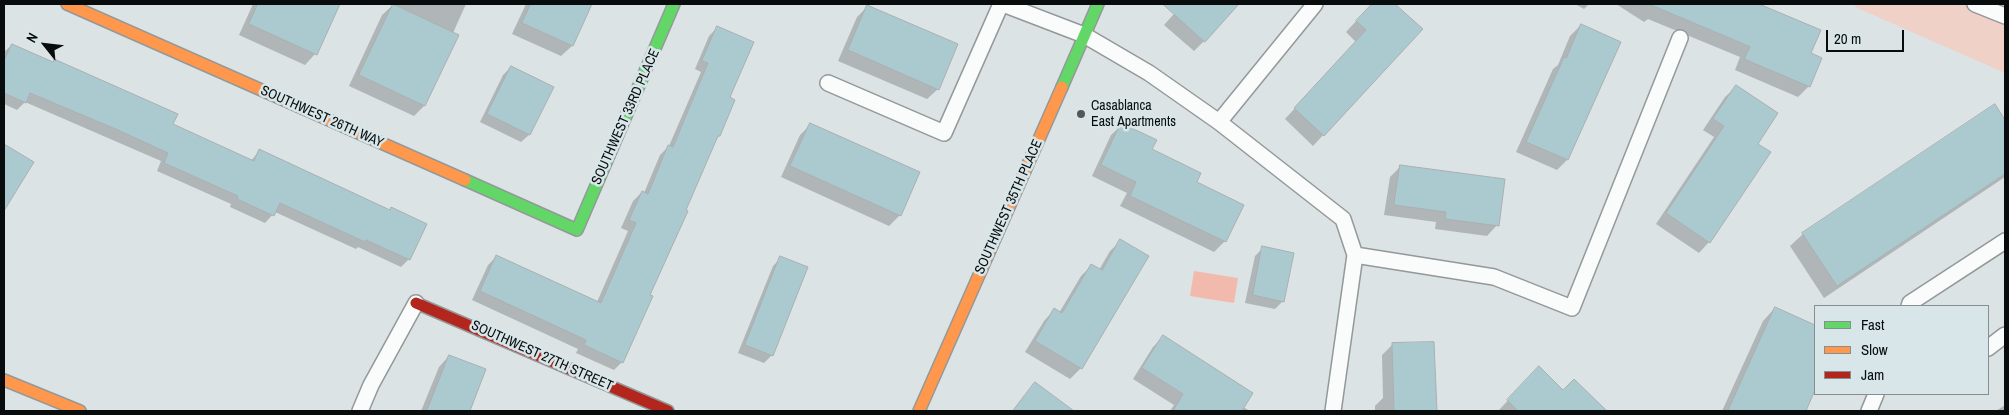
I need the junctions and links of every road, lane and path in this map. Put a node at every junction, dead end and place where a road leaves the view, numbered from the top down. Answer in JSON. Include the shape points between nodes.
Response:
{"nodes":[{"id":1,"x":67,"y":4,"type":"edge"},
{"id":2,"x":674,"y":4,"type":"edge"},
{"id":3,"x":1002,"y":4,"type":"edge"},
{"id":4,"x":1098,"y":4,"type":"edge"},
{"id":5,"x":1315,"y":4,"type":"edge"},
{"id":6,"x":1976,"y":4,"type":"edge"},
{"id":7,"x":2005,"y":16,"type":"edge"},
{"id":8,"x":1084,"y":35,"type":"junction"},
{"id":9,"x":1680,"y":38,"type":"dead end"},
{"id":10,"x":828,"y":83,"type":"dead end"},
{"id":11,"x":1219,"y":122,"type":"junction"},
{"id":12,"x":577,"y":230,"type":"joint"},
{"id":13,"x":2005,"y":241,"type":"edge"},
{"id":14,"x":1355,"y":255,"type":"junction"},
{"id":15,"x":416,"y":303,"type":"joint"},
{"id":16,"x":1910,"y":305,"type":"edge"},
{"id":17,"x":2005,"y":335,"type":"edge"},
{"id":18,"x":1989,"y":347,"type":"edge"},
{"id":19,"x":4,"y":380,"type":"edge"},
{"id":20,"x":1876,"y":395,"type":"edge"},
{"id":21,"x":80,"y":411,"type":"edge"},
{"id":22,"x":360,"y":411,"type":"edge"},
{"id":23,"x":668,"y":411,"type":"edge"},
{"id":24,"x":919,"y":411,"type":"edge"},
{"id":25,"x":1333,"y":411,"type":"edge"},
{"id":26,"x":1869,"y":411,"type":"edge"}],
"edges":[{"from":1,"to":12,"type":"street","name":"SOUTHWEST 26TH WAY"},
{"from":2,"to":12,"type":"street","name":"SOUTHWEST 33RD PLACE"},
{"from":3,"to":8,"type":"lane"},
{"from":3,"to":10,"type":"lane","via":[[944,133]]},
{"from":4,"to":8,"type":"street","name":"SOUTHWEST 35TH PLACE"},
{"from":5,"to":11,"type":"lane"},
{"from":6,"to":7,"type":"lane"},
{"from":8,"to":11,"type":"lane","via":[[1149,73]]},
{"from":8,"to":24,"type":"street","name":"SOUTHWEST 35TH PLACE"},
{"from":9,"to":14,"type":"lane","via":[[1572,308],[1494,277]]},
{"from":11,"to":14,"type":"lane","via":[[1343,220]]},
{"from":13,"to":16,"type":"lane"},
{"from":14,"to":25,"type":"lane"},
{"from":15,"to":22,"type":"lane"},
{"from":15,"to":23,"type":"street","name":"SOUTHWEST 27TH STREET"},
{"from":17,"to":18,"type":"lane"},
{"from":19,"to":21,"type":"street"},
{"from":20,"to":26,"type":"lane"}]}
